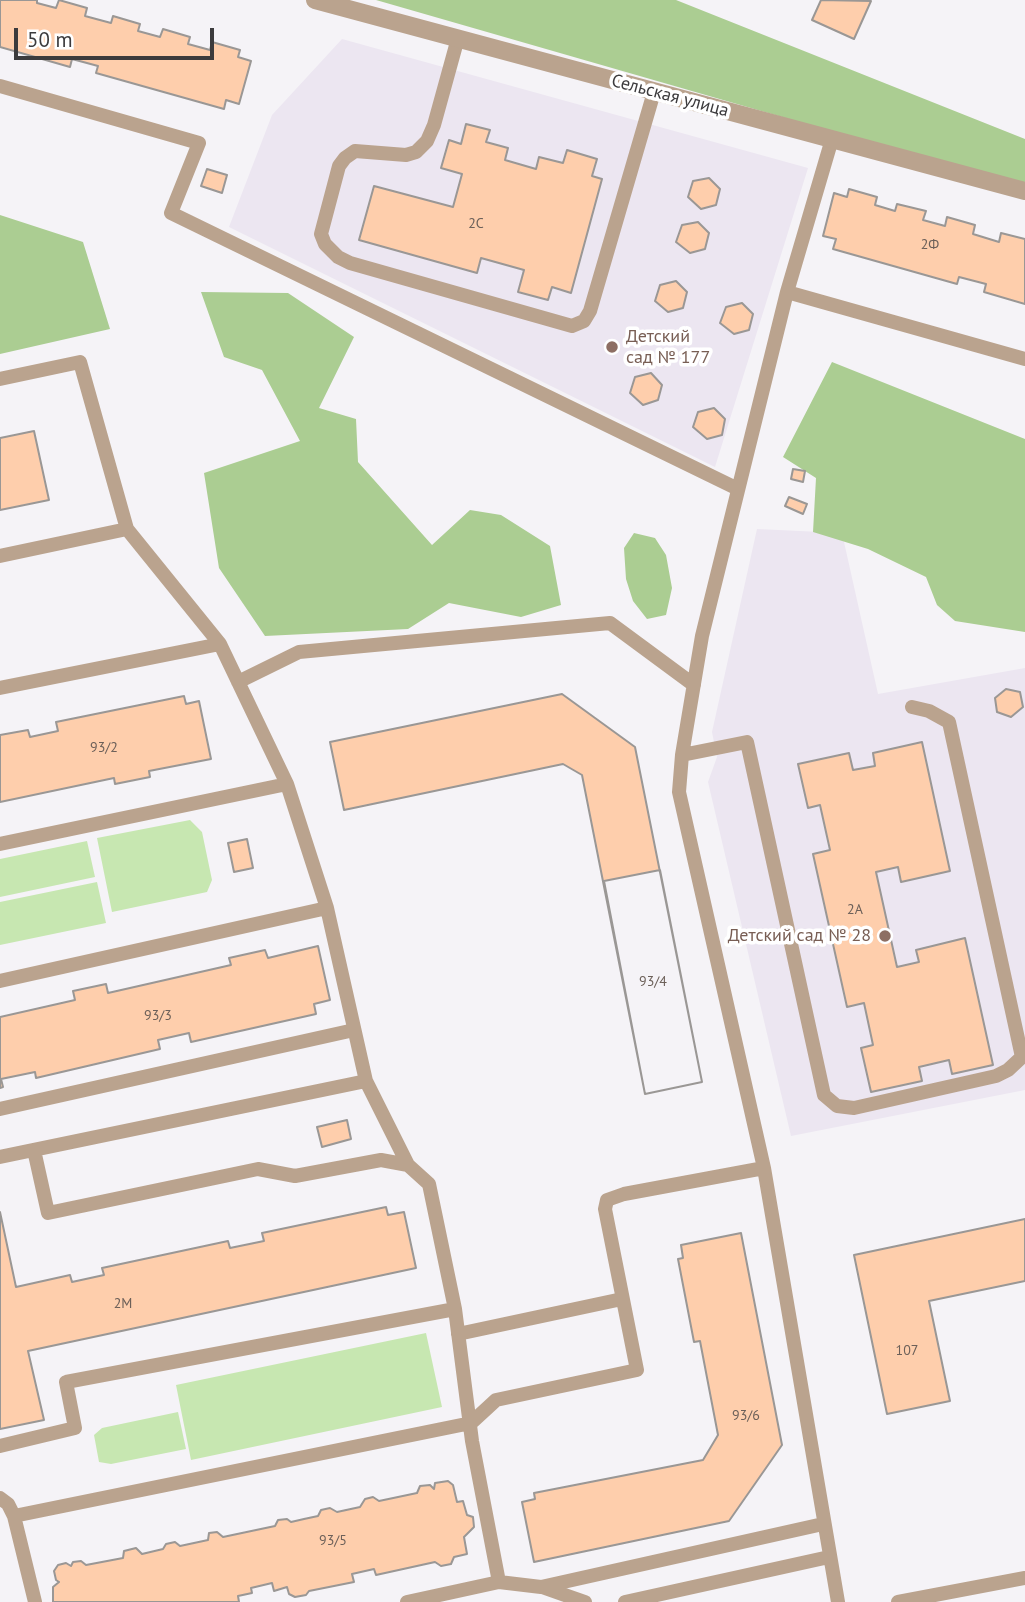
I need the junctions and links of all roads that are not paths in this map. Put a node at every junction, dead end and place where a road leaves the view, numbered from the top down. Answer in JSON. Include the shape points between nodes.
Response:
{"nodes":[{"id":1,"x":315,"y":0,"type":"edge"},
{"id":2,"x":458,"y":38,"type":"junction"},
{"id":3,"x":0,"y":86,"type":"edge"},
{"id":4,"x":654,"y":92,"type":"junction"},
{"id":5,"x":832,"y":139,"type":"junction"},
{"id":6,"x":1025,"y":191,"type":"edge"},
{"id":7,"x":787,"y":292,"type":"junction"},
{"id":8,"x":1025,"y":359,"type":"edge"},
{"id":9,"x":0,"y":380,"type":"edge"},
{"id":10,"x":738,"y":489,"type":"junction"},
{"id":11,"x":127,"y":529,"type":"junction"},
{"id":12,"x":0,"y":556,"type":"edge"},
{"id":13,"x":220,"y":643,"type":"junction"},
{"id":14,"x":238,"y":682,"type":"junction"},
{"id":15,"x":694,"y":685,"type":"junction"},
{"id":16,"x":0,"y":688,"type":"edge"},
{"id":17,"x":912,"y":707,"type":"dead end"},
{"id":18,"x":682,"y":755,"type":"junction"},
{"id":19,"x":287,"y":784,"type":"junction"},
{"id":20,"x":0,"y":844,"type":"edge"},
{"id":21,"x":327,"y":908,"type":"junction"},
{"id":22,"x":0,"y":981,"type":"edge"},
{"id":23,"x":354,"y":1030,"type":"junction"},
{"id":24,"x":366,"y":1081,"type":"junction"},
{"id":25,"x":0,"y":1109,"type":"edge"},
{"id":26,"x":34,"y":1150,"type":"junction"},
{"id":27,"x":0,"y":1157,"type":"edge"},
{"id":28,"x":408,"y":1165,"type":"junction"},
{"id":29,"x":764,"y":1168,"type":"junction"},
{"id":30,"x":622,"y":1299,"type":"junction"},
{"id":31,"x":454,"y":1309,"type":"junction"},
{"id":32,"x":458,"y":1334,"type":"junction"},
{"id":33,"x":471,"y":1423,"type":"junction"},
{"id":34,"x":0,"y":1446,"type":"edge"},
{"id":35,"x":0,"y":1498,"type":"edge"},
{"id":36,"x":14,"y":1516,"type":"junction"},
{"id":37,"x":823,"y":1524,"type":"junction"},
{"id":38,"x":829,"y":1557,"type":"junction"},
{"id":39,"x":1025,"y":1578,"type":"edge"},
{"id":40,"x":499,"y":1582,"type":"junction"},
{"id":41,"x":541,"y":1587,"type":"junction"},
{"id":42,"x":475,"y":1595,"type":"edge"},
{"id":43,"x":35,"y":1602,"type":"edge"},
{"id":44,"x":407,"y":1602,"type":"edge"},
{"id":45,"x":585,"y":1602,"type":"edge"},
{"id":46,"x":625,"y":1602,"type":"edge"},
{"id":47,"x":838,"y":1602,"type":"edge"},
{"id":48,"x":898,"y":1602,"type":"edge"}],
"edges":[{"from":1,"to":2,"type":"street","name":"Сельская улица"},
{"from":2,"to":4,"type":"street","name":"Сельская улица"},
{"from":2,"to":4,"type":"lane","via":[[434,125],[416,152],[355,151],[339,166],[321,234],[338,257],[572,326],[584,321]]},
{"from":3,"to":10,"type":"lane","via":[[199,143],[171,213]]},
{"from":4,"to":5,"type":"street","name":"Сельская улица"},
{"from":5,"to":6,"type":"street","name":"Сельская улица"},
{"from":5,"to":7,"type":"lane"},
{"from":7,"to":8,"type":"lane"},
{"from":7,"to":10,"type":"lane"},
{"from":9,"to":11,"type":"lane","via":[[80,362]]},
{"from":10,"to":15,"type":"lane"},
{"from":11,"to":12,"type":"lane"},
{"from":11,"to":13,"type":"lane"},
{"from":13,"to":14,"type":"lane"},
{"from":13,"to":16,"type":"lane"},
{"from":14,"to":15,"type":"lane","via":[[299,652],[610,623]]},
{"from":14,"to":19,"type":"lane"},
{"from":15,"to":18,"type":"lane"},
{"from":17,"to":18,"type":"lane","via":[[949,722],[1023,1057],[996,1076],[854,1108],[838,1106],[824,1095],[747,742]]},
{"from":18,"to":29,"type":"lane","via":[[679,792]]},
{"from":19,"to":20,"type":"lane"},
{"from":19,"to":21,"type":"lane"},
{"from":21,"to":22,"type":"lane"},
{"from":21,"to":23,"type":"lane"},
{"from":23,"to":24,"type":"lane"},
{"from":23,"to":25,"type":"lane"},
{"from":24,"to":26,"type":"lane"},
{"from":24,"to":28,"type":"lane"},
{"from":26,"to":27,"type":"lane"},
{"from":26,"to":28,"type":"lane","via":[[48,1213],[258,1170],[295,1176],[381,1160]]},
{"from":28,"to":31,"type":"lane","via":[[429,1184]]},
{"from":29,"to":30,"type":"lane","via":[[607,1200]]},
{"from":29,"to":37,"type":"lane"},
{"from":30,"to":32,"type":"lane"},
{"from":30,"to":33,"type":"lane","via":[[636,1370],[496,1400]]},
{"from":31,"to":32,"type":"lane"},
{"from":31,"to":34,"type":"lane","via":[[66,1382],[75,1428]]},
{"from":32,"to":33,"type":"lane"},
{"from":33,"to":36,"type":"lane"},
{"from":33,"to":40,"type":"lane"},
{"from":35,"to":36,"type":"lane"},
{"from":36,"to":43,"type":"lane"},
{"from":37,"to":38,"type":"lane"},
{"from":37,"to":41,"type":"lane"},
{"from":38,"to":46,"type":"lane"},
{"from":38,"to":47,"type":"lane"},
{"from":39,"to":48,"type":"lane"},
{"from":40,"to":41,"type":"lane"},
{"from":40,"to":42,"type":"lane"},
{"from":41,"to":45,"type":"lane"},
{"from":42,"to":44,"type":"lane"}]}
